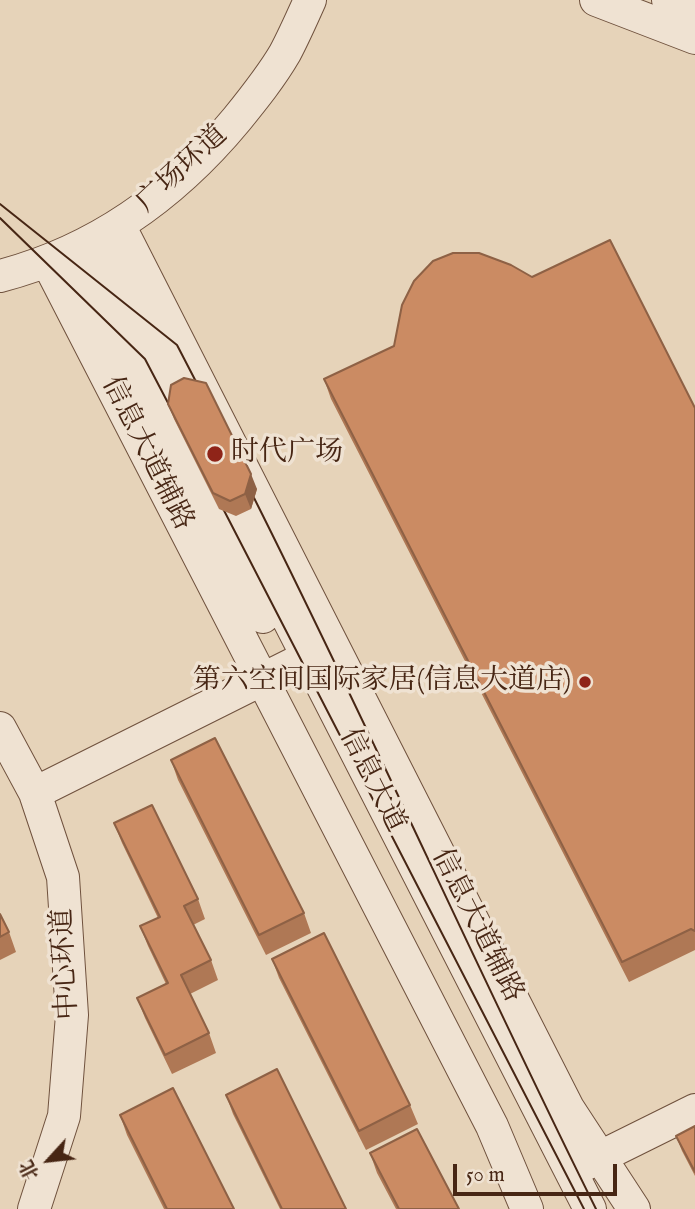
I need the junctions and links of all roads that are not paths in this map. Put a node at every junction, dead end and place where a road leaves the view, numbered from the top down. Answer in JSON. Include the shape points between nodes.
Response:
{"nodes":[{"id":1,"x":310,"y":0,"type":"edge"},
{"id":2,"x":596,"y":0,"type":"edge"},
{"id":3,"x":668,"y":0,"type":"edge"},
{"id":4,"x":695,"y":10,"type":"edge"},
{"id":5,"x":695,"y":38,"type":"edge"},
{"id":6,"x":84,"y":244,"type":"junction"},
{"id":7,"x":0,"y":276,"type":"edge"},
{"id":8,"x":286,"y":667,"type":"junction"},
{"id":9,"x":0,"y":728,"type":"edge"},
{"id":10,"x":35,"y":793,"type":"junction"},
{"id":11,"x":695,"y":1110,"type":"edge"},
{"id":12,"x":599,"y":1158,"type":"junction"},
{"id":13,"x":563,"y":1188,"type":"edge"},
{"id":14,"x":34,"y":1209,"type":"edge"},
{"id":15,"x":527,"y":1209,"type":"edge"},
{"id":16,"x":590,"y":1209,"type":"edge"},
{"id":17,"x":634,"y":1209,"type":"edge"}],
"edges":[{"from":1,"to":6,"type":"street","name":"广场环道","via":[[272,73],[212,149],[136,215]]},
{"from":2,"to":5,"type":"street"},
{"from":3,"to":4,"type":"street"},
{"from":6,"to":7,"type":"street","name":"广场环道"},
{"from":6,"to":8,"type":"street","name":"信息大道辅路"},
{"from":6,"to":8,"type":"street","name":"信息大道"},
{"from":6,"to":12,"type":"street","name":"信息大道辅路"},
{"from":8,"to":10,"type":"street"},
{"from":8,"to":13,"type":"street","name":"信息大道"},
{"from":8,"to":15,"type":"street","name":"信息大道辅路"},
{"from":9,"to":10,"type":"street","name":"中心环道"},
{"from":10,"to":14,"type":"street","name":"中心环道","via":[[63,877],[72,1015],[64,1116]]},
{"from":11,"to":12,"type":"street"},
{"from":12,"to":13,"type":"street"},
{"from":12,"to":17,"type":"street","name":"信息大道辅路"},
{"from":13,"to":16,"type":"street","name":"信息大道"}]}
